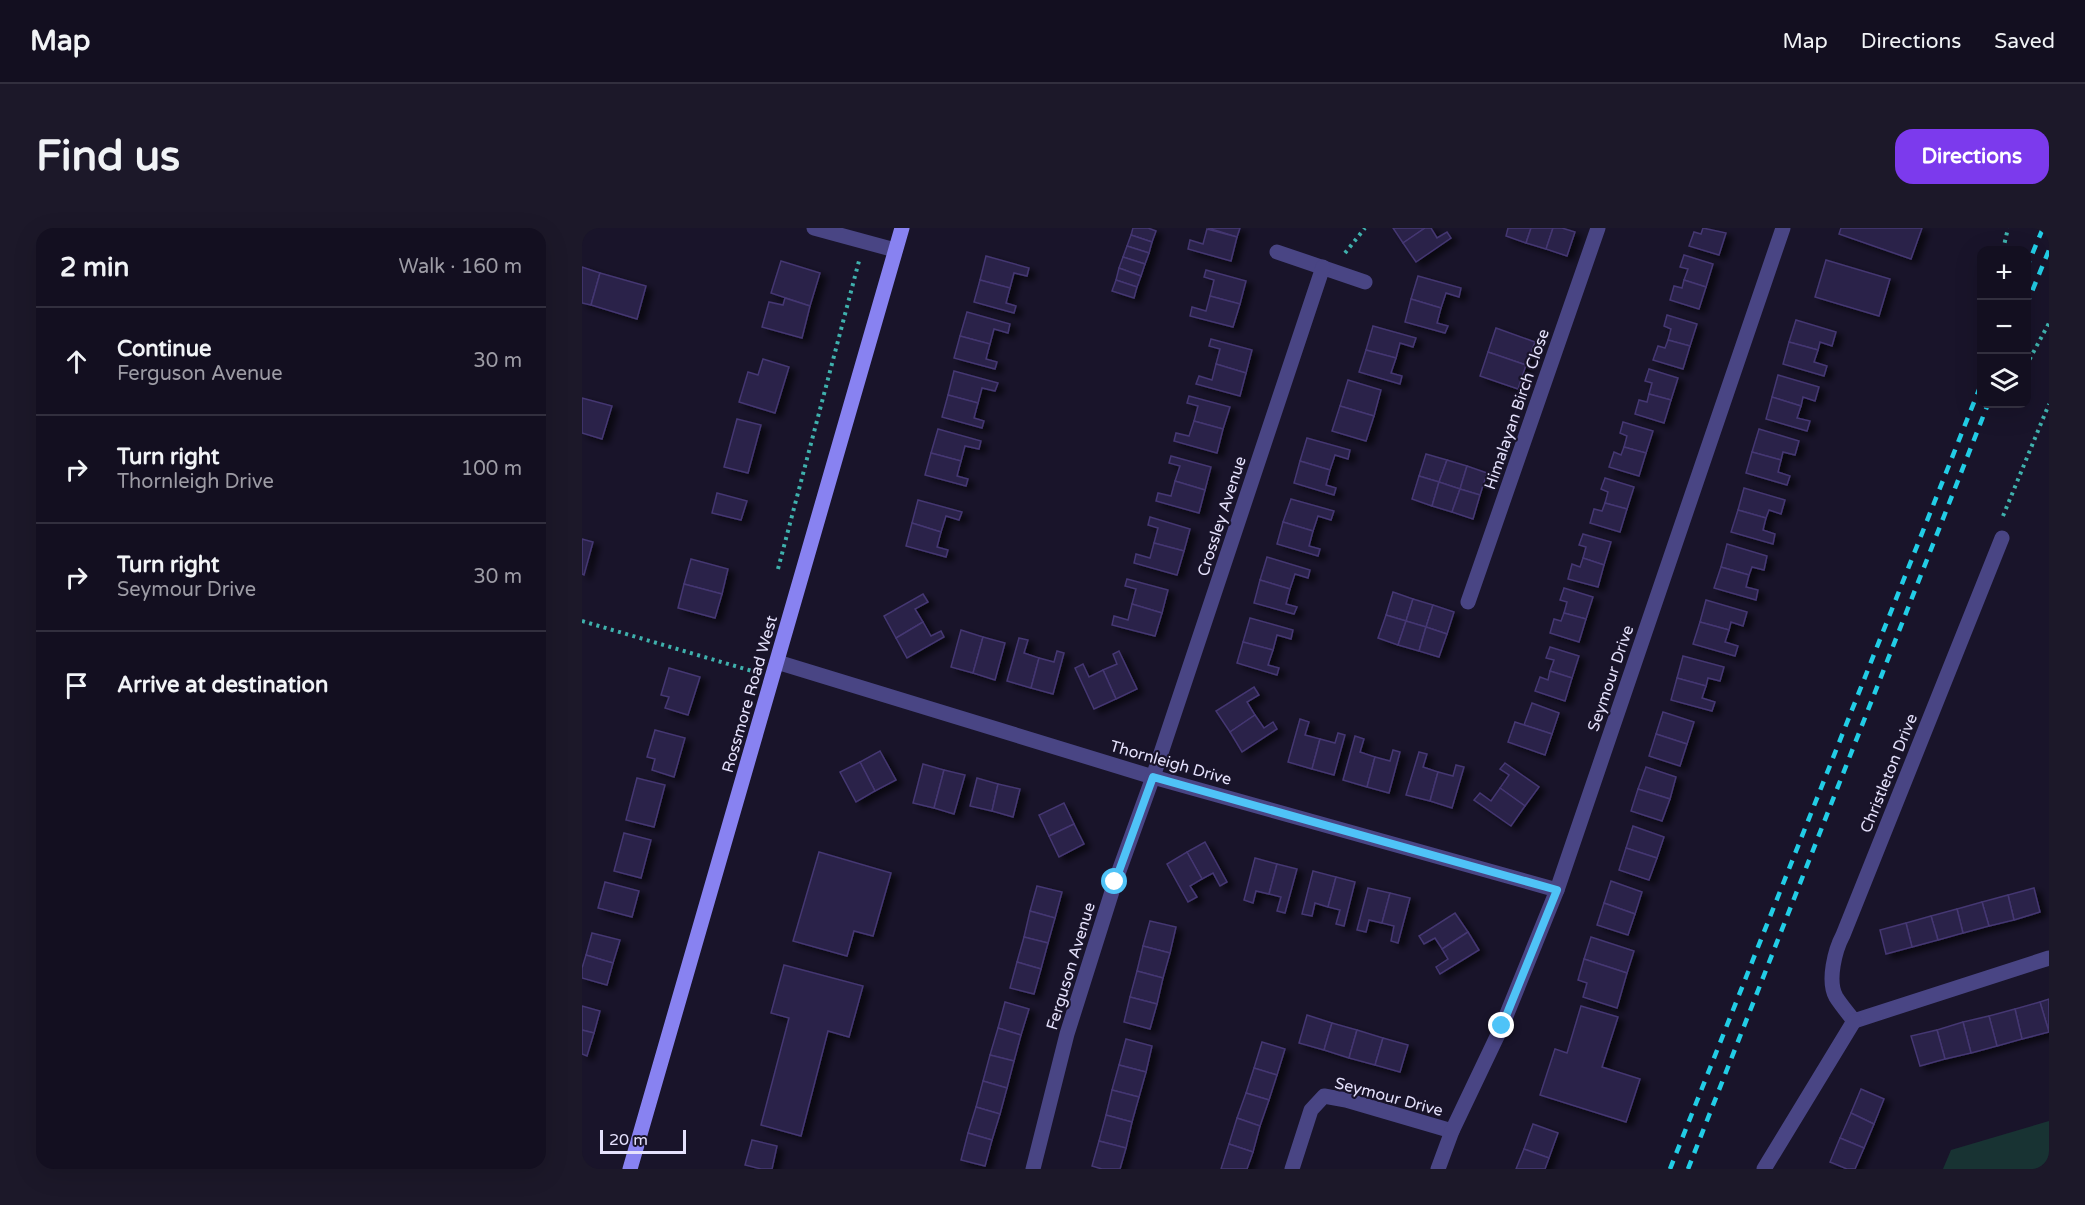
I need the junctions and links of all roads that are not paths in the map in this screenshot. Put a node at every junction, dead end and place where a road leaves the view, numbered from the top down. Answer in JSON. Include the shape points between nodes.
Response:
{"nodes":[{"id":1,"x":814,"y":228,"type":"edge"},
{"id":2,"x":902,"y":228,"type":"edge"},
{"id":3,"x":1598,"y":228,"type":"edge"},
{"id":4,"x":1783,"y":228,"type":"edge"},
{"id":5,"x":838,"y":231,"type":"edge"},
{"id":6,"x":895,"y":250,"type":"junction"},
{"id":7,"x":1277,"y":252,"type":"dead end"},
{"id":8,"x":1327,"y":269,"type":"junction"},
{"id":9,"x":1365,"y":282,"type":"dead end"},
{"id":10,"x":2002,"y":538,"type":"road end"},
{"id":11,"x":1468,"y":602,"type":"dead end"},
{"id":12,"x":775,"y":670,"type":"junction"},
{"id":13,"x":1153,"y":777,"type":"junction"},
{"id":14,"x":1557,"y":890,"type":"junction"},
{"id":15,"x":2049,"y":958,"type":"edge"},
{"id":16,"x":1854,"y":1021,"type":"junction"},
{"id":17,"x":1452,"y":1131,"type":"junction"},
{"id":18,"x":630,"y":1169,"type":"edge"},
{"id":19,"x":1033,"y":1169,"type":"edge"},
{"id":20,"x":1292,"y":1169,"type":"edge"},
{"id":21,"x":1438,"y":1169,"type":"edge"},
{"id":22,"x":1764,"y":1169,"type":"edge"}],
"edges":[{"from":1,"to":5,"type":"street"},
{"from":2,"to":6,"type":"main road","name":"Rossmore Road West"},
{"from":3,"to":11,"type":"street","name":"Himalayan Birch Close"},
{"from":4,"to":14,"type":"street","name":"Seymour Drive"},
{"from":5,"to":6,"type":"street"},
{"from":6,"to":12,"type":"main road","name":"Rossmore Road West"},
{"from":7,"to":8,"type":"street"},
{"from":8,"to":9,"type":"street"},
{"from":8,"to":13,"type":"street","name":"Crossley Avenue"},
{"from":10,"to":16,"type":"street","name":"Christleton Drive","via":[[1836,948],[1835,994]]},
{"from":12,"to":13,"type":"street","name":"Thornleigh Drive"},
{"from":12,"to":18,"type":"main road","name":"Rossmore Road West"},
{"from":13,"to":14,"type":"street","name":"Thornleigh Drive"},
{"from":13,"to":19,"type":"street","name":"Ferguson Avenue","via":[[1067,1034]]},
{"from":14,"to":17,"type":"street","name":"Seymour Drive","via":[[1502,1026]]},
{"from":15,"to":16,"type":"street"},
{"from":16,"to":22,"type":"street"},
{"from":17,"to":20,"type":"street","name":"Seymour Drive","via":[[1324,1096],[1311,1110]]},
{"from":17,"to":21,"type":"street","name":"Seymour Drive"}]}
